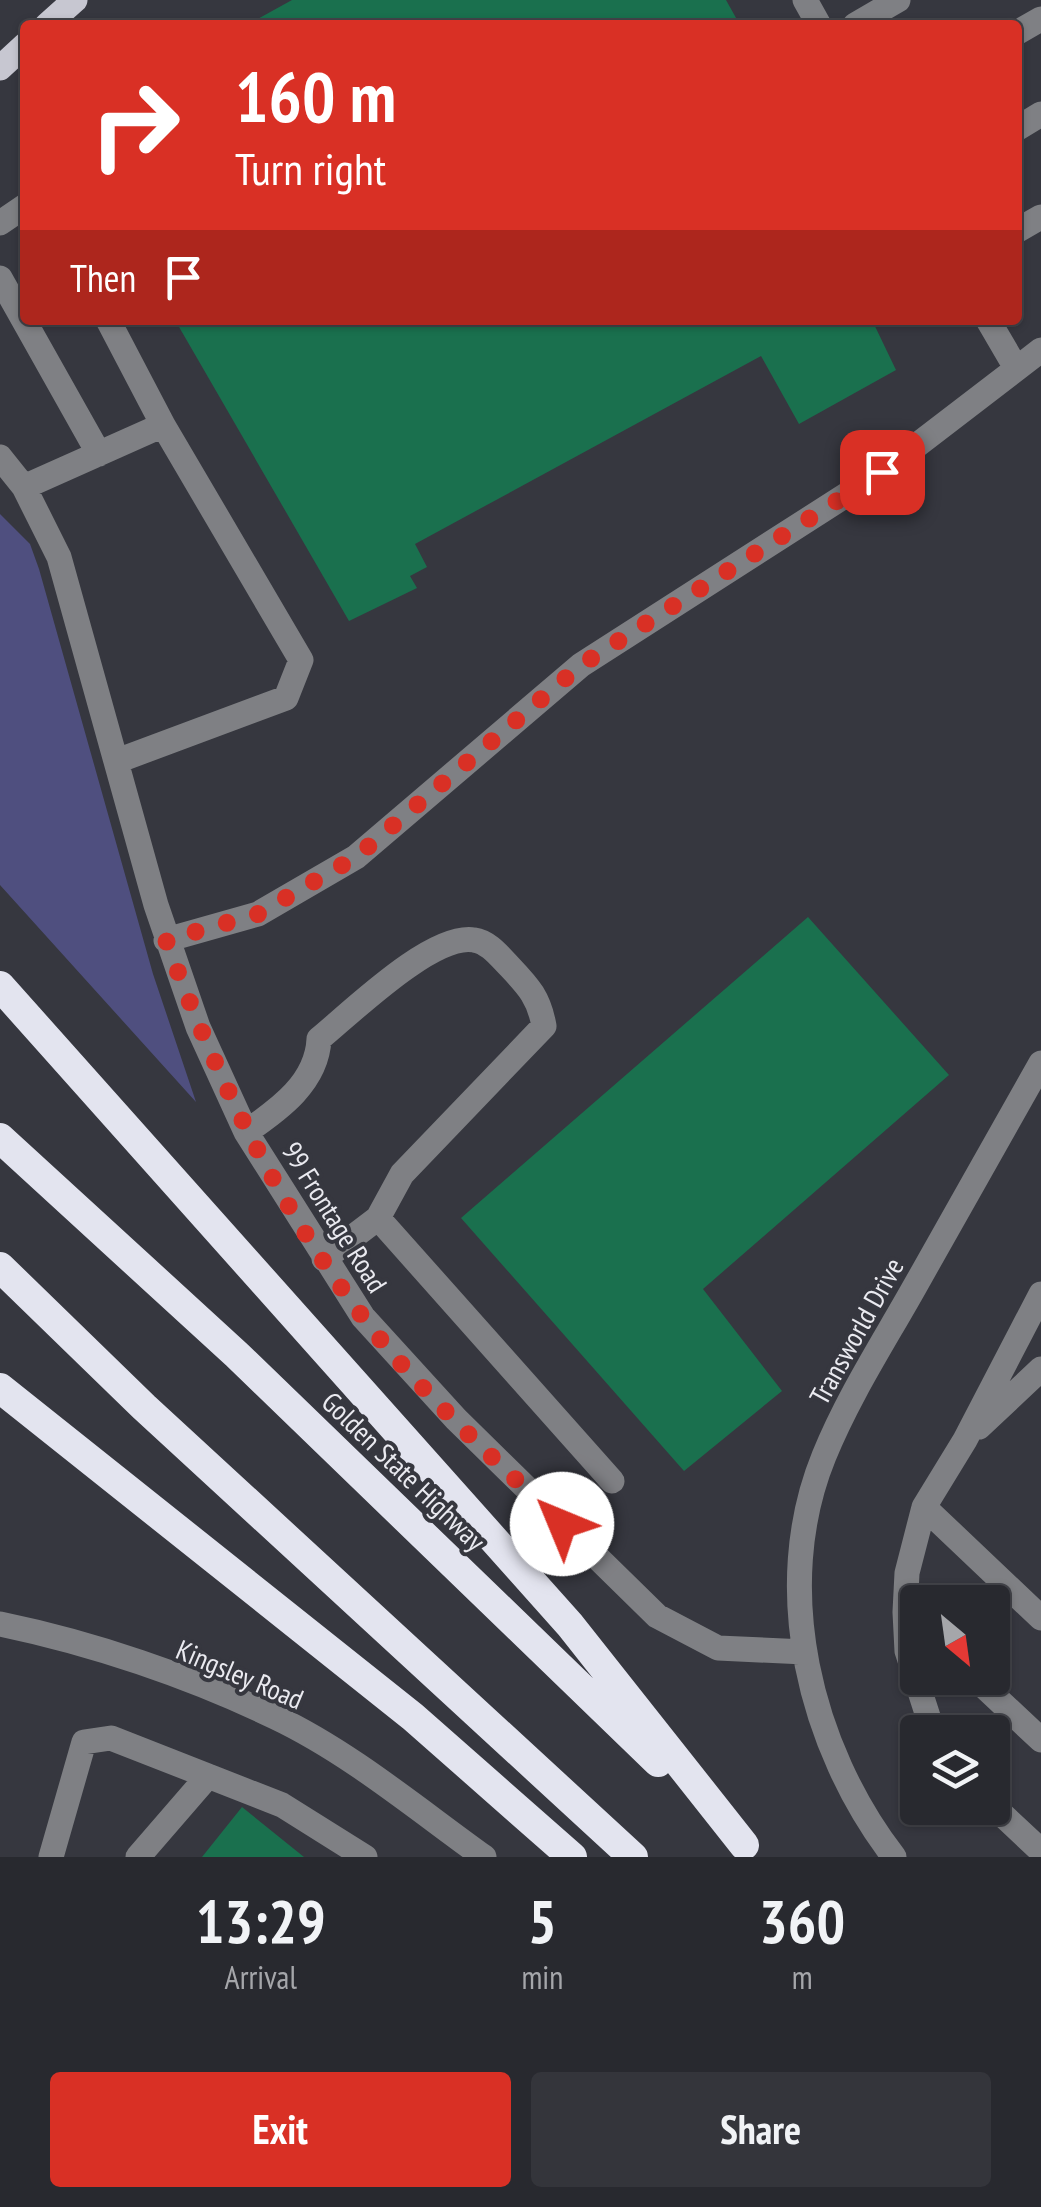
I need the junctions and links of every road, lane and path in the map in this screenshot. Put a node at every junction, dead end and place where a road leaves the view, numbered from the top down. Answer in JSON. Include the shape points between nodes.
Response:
{"nodes":[{"id":1,"x":76,"y":0,"type":"edge"},
{"id":2,"x":898,"y":0,"type":"edge"},
{"id":3,"x":53,"y":20,"type":"edge"},
{"id":4,"x":864,"y":20,"type":"edge"},
{"id":5,"x":20,"y":50,"type":"edge"},
{"id":6,"x":0,"y":68,"type":"edge"},
{"id":7,"x":0,"y":278,"type":"edge"},
{"id":8,"x":20,"y":314,"type":"edge"},
{"id":9,"x":26,"y":325,"type":"edge"},
{"id":10,"x":111,"y":325,"type":"edge"},
{"id":11,"x":991,"y":325,"type":"edge"},
{"id":12,"x":1041,"y":350,"type":"edge"},
{"id":13,"x":1016,"y":368,"type":"junction"},
{"id":14,"x":163,"y":425,"type":"junction"},
{"id":15,"x":99,"y":454,"type":"junction"},
{"id":16,"x":0,"y":456,"type":"edge"},
{"id":17,"x":24,"y":486,"type":"junction"},
{"id":18,"x":116,"y":761,"type":"junction"},
{"id":19,"x":166,"y":940,"type":"junction"},
{"id":20,"x":0,"y":986,"type":"edge"},
{"id":21,"x":1041,"y":1063,"type":"edge"},
{"id":22,"x":246,"y":1132,"type":"junction"},
{"id":23,"x":0,"y":1138,"type":"edge"},
{"id":24,"x":378,"y":1218,"type":"junction"},
{"id":25,"x":324,"y":1259,"type":"junction"},
{"id":26,"x":0,"y":1267,"type":"edge"},
{"id":27,"x":1041,"y":1294,"type":"edge"},
{"id":28,"x":1041,"y":1369,"type":"edge"},
{"id":29,"x":0,"y":1388,"type":"edge"},
{"id":30,"x":965,"y":1440,"type":"junction"},
{"id":31,"x":612,"y":1481,"type":"dead end"},
{"id":32,"x":924,"y":1507,"type":"junction"},
{"id":33,"x":908,"y":1585,"type":"edge"},
{"id":34,"x":1041,"y":1618,"type":"edge"},
{"id":35,"x":0,"y":1624,"type":"edge"},
{"id":36,"x":804,"y":1652,"type":"junction"},
{"id":37,"x":993,"y":1695,"type":"edge"},
{"id":38,"x":1041,"y":1740,"type":"edge"},
{"id":39,"x":208,"y":1776,"type":"junction"},
{"id":40,"x":1010,"y":1823,"type":"edge"},
{"id":41,"x":750,"y":1851,"type":"edge"},
{"id":42,"x":1041,"y":1851,"type":"edge"},
{"id":43,"x":52,"y":1857,"type":"edge"},
{"id":44,"x":138,"y":1857,"type":"edge"},
{"id":45,"x":366,"y":1857,"type":"edge"},
{"id":46,"x":484,"y":1857,"type":"edge"},
{"id":47,"x":572,"y":1857,"type":"edge"},
{"id":48,"x":634,"y":1857,"type":"edge"},
{"id":49,"x":894,"y":1857,"type":"edge"}],
"edges":[{"from":1,"to":3,"type":"main road"},
{"from":2,"to":4,"type":"street"},
{"from":5,"to":6,"type":"main road"},
{"from":7,"to":8,"type":"street"},
{"from":9,"to":15,"type":"street"},
{"from":10,"to":14,"type":"street"},
{"from":11,"to":13,"type":"street"},
{"from":12,"to":13,"type":"street"},
{"from":13,"to":19,"type":"street","via":[[882,472],[581,665],[356,857],[258,914]]},
{"from":14,"to":15,"type":"street"},
{"from":14,"to":18,"type":"street","via":[[301,660],[286,698]]},
{"from":15,"to":17,"type":"street"},
{"from":16,"to":17,"type":"street","name":"99 Frontage Road"},
{"from":17,"to":18,"type":"street","name":"99 Frontage Road","via":[[74,600]]},
{"from":18,"to":19,"type":"street","name":"99 Frontage Road"},
{"from":19,"to":22,"type":"street","name":"99 Frontage Road"},
{"from":20,"to":41,"type":"highway","via":[[570,1625]]},
{"from":21,"to":36,"type":"street","name":"Transworld Drive","via":[[823,1458],[805,1530]]},
{"from":22,"to":24,"type":"street","via":[[281,1108],[318,1063],[319,1039],[411,964],[442,946],[473,939],[493,948],[538,996],[544,1026],[402,1174]]},
{"from":22,"to":25,"type":"street","name":"99 Frontage Road"},
{"from":23,"to":41,"type":"highway","name":"Golden State Highway","via":[[237,1355]]},
{"from":24,"to":25,"type":"street"},
{"from":24,"to":31,"type":"street"},
{"from":25,"to":36,"type":"street","name":"99 Frontage Road","via":[[363,1318],[456,1419],[657,1616],[718,1648]]},
{"from":26,"to":48,"type":"highway"},
{"from":27,"to":30,"type":"street"},
{"from":28,"to":30,"type":"street"},
{"from":29,"to":47,"type":"highway","via":[[413,1716]]},
{"from":30,"to":32,"type":"street"},
{"from":32,"to":33,"type":"street"},
{"from":32,"to":34,"type":"street"},
{"from":35,"to":46,"type":"street","name":"Kingsley Road","via":[[151,1668],[276,1717]]},
{"from":36,"to":49,"type":"street","via":[[817,1714],[842,1776]]},
{"from":37,"to":38,"type":"street"},
{"from":39,"to":43,"type":"street","via":[[111,1738],[84,1742]]},
{"from":39,"to":44,"type":"street"},
{"from":39,"to":45,"type":"street","via":[[282,1805]]},
{"from":40,"to":42,"type":"street"}]}
